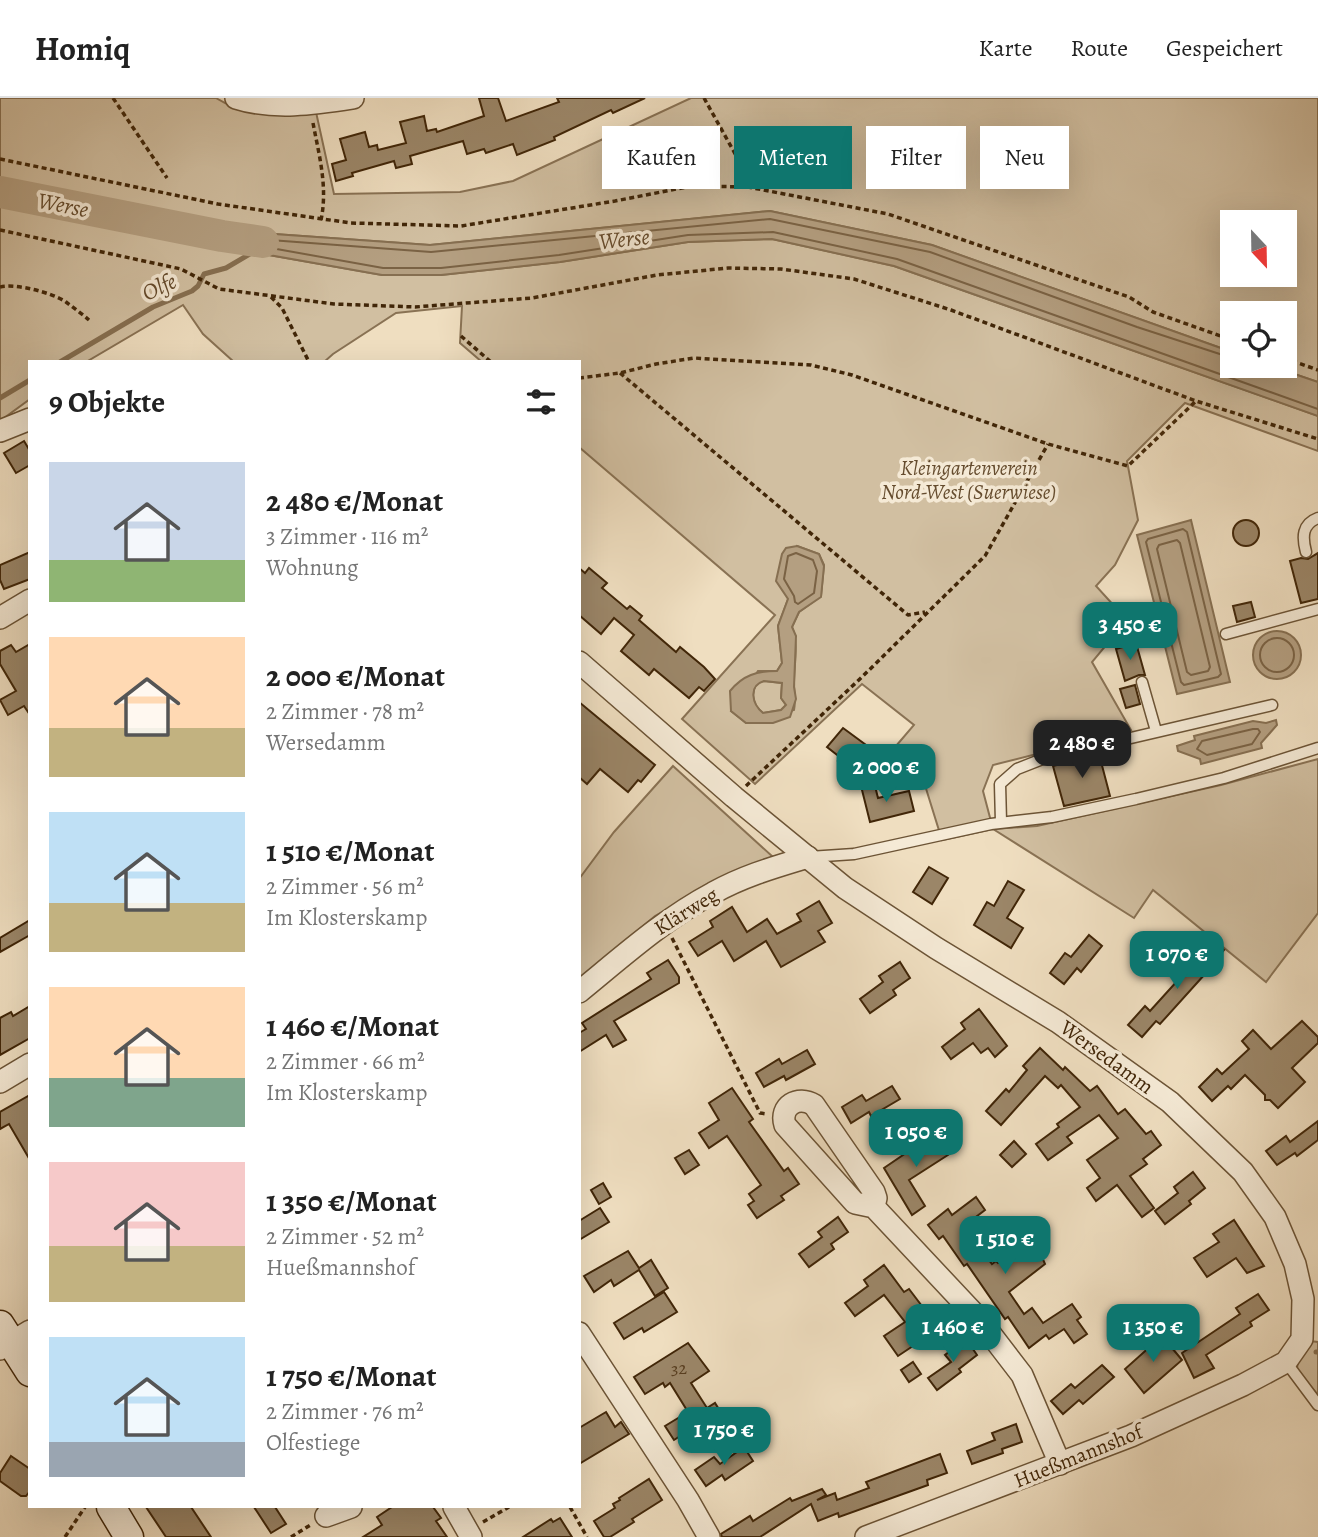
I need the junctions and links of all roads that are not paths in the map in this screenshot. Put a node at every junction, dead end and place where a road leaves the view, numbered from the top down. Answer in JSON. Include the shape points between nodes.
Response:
{"nodes":[{"id":1,"x":236,"y":98,"type":"edge"},
{"id":2,"x":353,"y":98,"type":"edge"},
{"id":3,"x":28,"y":420,"type":"edge"},
{"id":4,"x":0,"y":431,"type":"edge"},
{"id":5,"x":1318,"y":518,"type":"edge"},
{"id":6,"x":1306,"y":552,"type":"dead end"},
{"id":7,"x":28,"y":601,"type":"edge"},
{"id":8,"x":1318,"y":609,"type":"edge"},
{"id":9,"x":0,"y":618,"type":"edge"},
{"id":10,"x":1226,"y":634,"type":"dead end"},
{"id":11,"x":581,"y":664,"type":"edge"},
{"id":12,"x":1142,"y":682,"type":"dead end"},
{"id":13,"x":1272,"y":705,"type":"dead end"},
{"id":14,"x":1156,"y":732,"type":"junction"},
{"id":15,"x":1318,"y":748,"type":"edge"},
{"id":16,"x":996,"y":823,"type":"junction"},
{"id":17,"x":808,"y":857,"type":"junction"},
{"id":18,"x":581,"y":990,"type":"edge"},
{"id":19,"x":28,"y":1065,"type":"edge"},
{"id":20,"x":0,"y":1082,"type":"edge"},
{"id":21,"x":874,"y":1207,"type":"junction"},
{"id":22,"x":581,"y":1336,"type":"edge"},
{"id":23,"x":10,"y":1337,"type":"edge"},
{"id":24,"x":1302,"y":1339,"type":"joint"},
{"id":25,"x":1286,"y":1363,"type":"junction"},
{"id":26,"x":28,"y":1368,"type":"edge"},
{"id":27,"x":1318,"y":1405,"type":"edge"},
{"id":28,"x":1060,"y":1464,"type":"junction"},
{"id":29,"x":112,"y":1508,"type":"edge"},
{"id":30,"x":348,"y":1508,"type":"edge"},
{"id":31,"x":455,"y":1508,"type":"edge"},
{"id":32,"x":326,"y":1516,"type":"dead end"},
{"id":33,"x":470,"y":1534,"type":"edge"},
{"id":34,"x":129,"y":1537,"type":"edge"},
{"id":35,"x":709,"y":1537,"type":"edge"},
{"id":36,"x":866,"y":1537,"type":"edge"}],
"edges":[{"from":1,"to":2,"type":"street","via":[[255,104]]},
{"from":3,"to":4,"type":"street"},
{"from":5,"to":6,"type":"lane","via":[[1304,530]]},
{"from":7,"to":9,"type":"street"},
{"from":8,"to":10,"type":"lane"},
{"from":11,"to":17,"type":"street","name":"Wersedamm"},
{"from":12,"to":14,"type":"lane"},
{"from":13,"to":14,"type":"lane"},
{"from":14,"to":16,"type":"lane","via":[[1017,769],[1000,784]]},
{"from":15,"to":16,"type":"lane","via":[[1199,784],[1052,817]]},
{"from":16,"to":17,"type":"lane","via":[[854,854]]},
{"from":17,"to":18,"type":"street","name":"Klärweg","via":[[760,871],[712,893],[664,922]]},
{"from":17,"to":24,"type":"street","name":"Wersedamm","via":[[845,888],[1058,1022],[1170,1102],[1243,1172],[1275,1217],[1295,1264],[1304,1299]]},
{"from":19,"to":20,"type":"street"},
{"from":21,"to":21,"type":"street","via":[[874,1192],[814,1105],[798,1100],[785,1109],[785,1125],[855,1203]]},
{"from":21,"to":28,"type":"street","via":[[979,1319],[1022,1375]]},
{"from":22,"to":35,"type":"street"},
{"from":23,"to":26,"type":"street"},
{"from":24,"to":25,"type":"street","name":"Hueßmannshof"},
{"from":25,"to":27,"type":"lane"},
{"from":25,"to":28,"type":"street","name":"Hueßmannshof","via":[[1143,1431]]},
{"from":28,"to":36,"type":"street","name":"Hueßmannshof"},
{"from":29,"to":34,"type":"street"},
{"from":30,"to":32,"type":"street"},
{"from":31,"to":33,"type":"street"}]}
